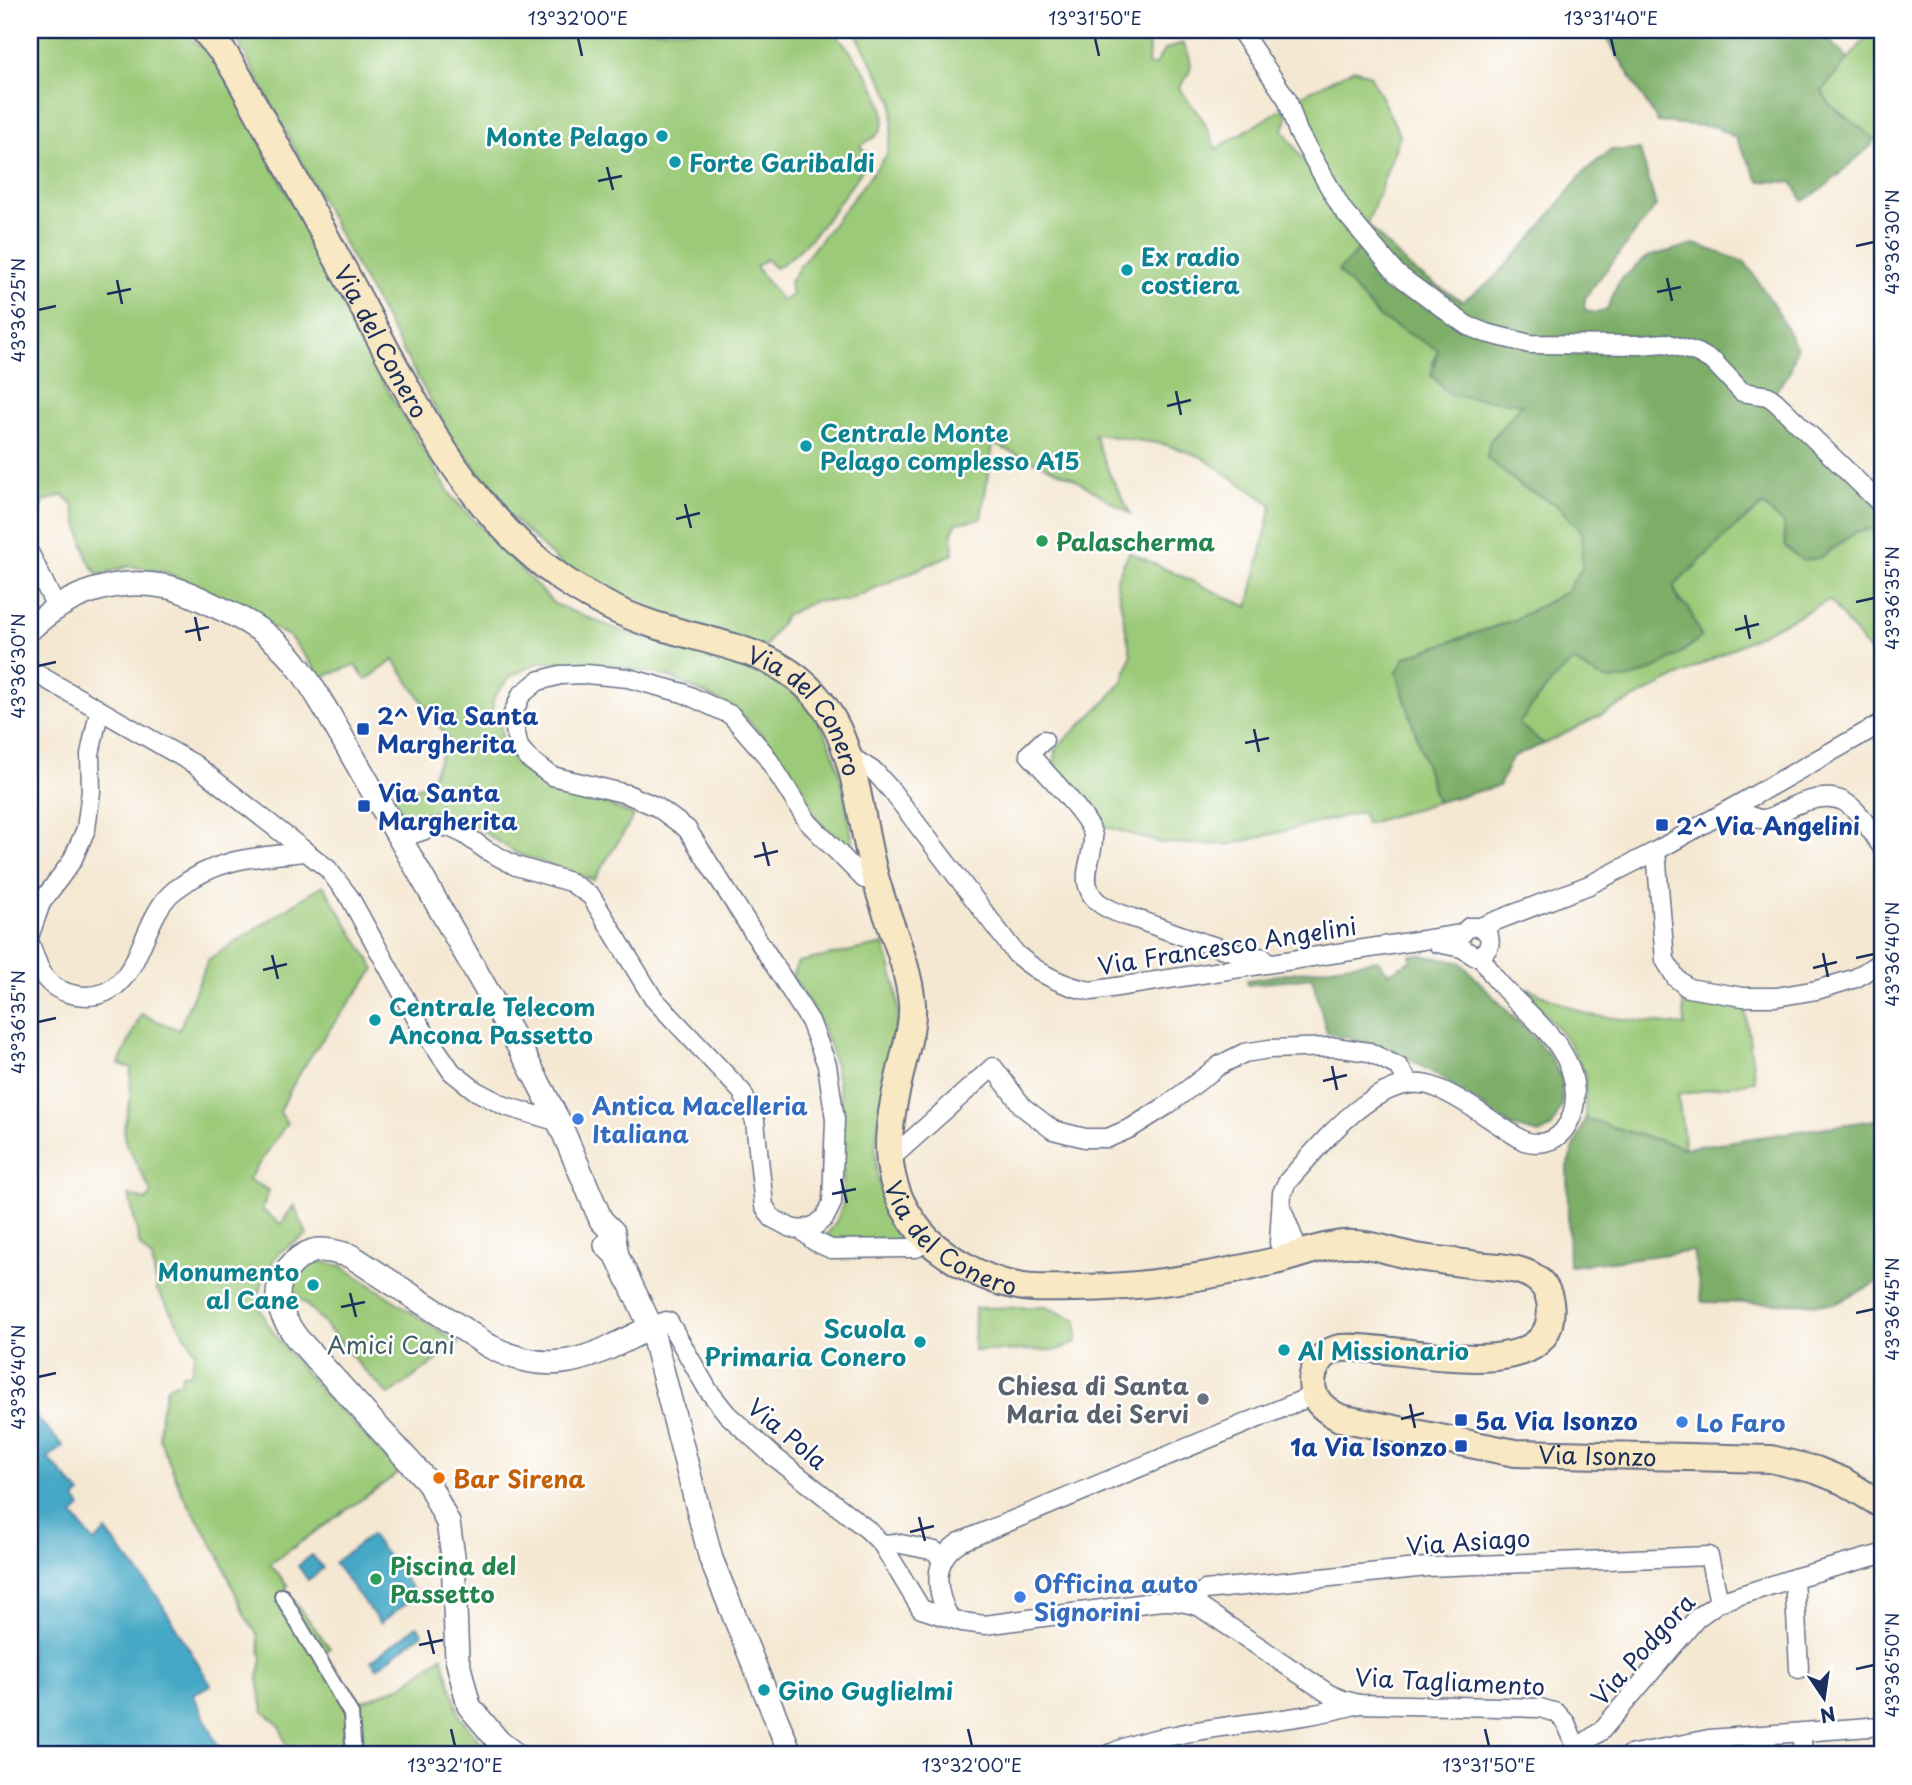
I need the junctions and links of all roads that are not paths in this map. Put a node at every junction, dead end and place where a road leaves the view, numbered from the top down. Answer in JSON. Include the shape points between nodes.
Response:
{"nodes":[{"id":1,"x":204,"y":30,"type":"edge"},
{"id":2,"x":1240,"y":30,"type":"edge"},
{"id":3,"x":1882,"y":505,"type":"edge"},
{"id":4,"x":30,"y":554,"type":"edge"},
{"id":5,"x":56,"y":607,"type":"junction"},
{"id":6,"x":30,"y":628,"type":"edge"},
{"id":7,"x":30,"y":670,"type":"edge"},
{"id":8,"x":99,"y":712,"type":"junction"},
{"id":9,"x":1882,"y":723,"type":"edge"},
{"id":10,"x":1044,"y":740,"type":"dead end"},
{"id":11,"x":848,"y":755,"type":"junction"},
{"id":12,"x":1734,"y":807,"type":"junction"},
{"id":13,"x":401,"y":838,"type":"junction"},
{"id":14,"x":1882,"y":847,"type":"edge"},
{"id":15,"x":1656,"y":850,"type":"junction"},
{"id":16,"x":306,"y":852,"type":"junction"},
{"id":17,"x":876,"y":880,"type":"junction"},
{"id":18,"x":1485,"y":932,"type":"junction"},
{"id":19,"x":30,"y":934,"type":"edge"},
{"id":20,"x":1189,"y":938,"type":"junction"},
{"id":21,"x":1462,"y":941,"type":"junction"},
{"id":22,"x":30,"y":943,"type":"edge"},
{"id":23,"x":1226,"y":949,"type":"junction"},
{"id":24,"x":1480,"y":955,"type":"junction"},
{"id":25,"x":1282,"y":961,"type":"junction"},
{"id":26,"x":1882,"y":961,"type":"edge"},
{"id":27,"x":1214,"y":972,"type":"junction"},
{"id":28,"x":1410,"y":1084,"type":"junction"},
{"id":29,"x":559,"y":1122,"type":"junction"},
{"id":30,"x":888,"y":1161,"type":"junction"},
{"id":31,"x":802,"y":1230,"type":"junction"},
{"id":32,"x":922,"y":1244,"type":"junction"},
{"id":33,"x":1289,"y":1258,"type":"junction"},
{"id":34,"x":652,"y":1327,"type":"junction"},
{"id":35,"x":1314,"y":1395,"type":"junction"},
{"id":36,"x":1882,"y":1505,"type":"edge"},
{"id":37,"x":882,"y":1544,"type":"junction"},
{"id":38,"x":1882,"y":1554,"type":"edge"},
{"id":39,"x":941,"y":1559,"type":"junction"},
{"id":40,"x":1794,"y":1578,"type":"junction"},
{"id":41,"x":282,"y":1596,"type":"dead end"},
{"id":42,"x":1187,"y":1602,"type":"junction"},
{"id":43,"x":1719,"y":1602,"type":"junction"},
{"id":44,"x":950,"y":1618,"type":"junction"},
{"id":45,"x":1799,"y":1670,"type":"dead end"},
{"id":46,"x":1359,"y":1704,"type":"junction"},
{"id":47,"x":1882,"y":1726,"type":"edge"},
{"id":48,"x":1574,"y":1753,"type":"edge"},
{"id":49,"x":354,"y":1755,"type":"edge"},
{"id":50,"x":516,"y":1755,"type":"edge"},
{"id":51,"x":791,"y":1755,"type":"edge"},
{"id":52,"x":1108,"y":1755,"type":"edge"},
{"id":53,"x":1629,"y":1755,"type":"edge"}],
"edges":[{"from":1,"to":11,"type":"main road","name":"Via del Conero","via":[[237,74],[424,421],[485,509],[560,577],[616,610],[745,650],[788,670],[822,702]]},
{"from":2,"to":3,"type":"street","via":[[1287,99],[1298,132],[1342,209],[1382,259],[1415,289],[1468,326],[1508,340],[1549,345],[1666,343],[1698,353],[1714,362],[1742,392],[1776,402]]},
{"from":4,"to":5,"type":"street"},
{"from":5,"to":6,"type":"street"},
{"from":5,"to":13,"type":"street","via":[[98,587],[136,582],[170,587],[227,611],[274,640],[300,669]]},
{"from":7,"to":8,"type":"street"},
{"from":8,"to":16,"type":"street","via":[[194,764]]},
{"from":8,"to":19,"type":"street","via":[[90,754],[86,829],[72,861],[41,903]]},
{"from":9,"to":12,"type":"street","name":"Via Francesco Angelini"},
{"from":10,"to":20,"type":"street","via":[[1029,754],[1094,833],[1087,871],[1088,888],[1098,902]]},
{"from":11,"to":17,"type":"main road","name":"Via del Conero"},
{"from":11,"to":27,"type":"street","name":"Via Francesco Angelini","via":[[875,772],[891,790],[1016,954],[1036,971],[1091,991]]},
{"from":12,"to":14,"type":"street","via":[[1763,819],[1815,797],[1843,799],[1856,809]]},
{"from":12,"to":15,"type":"street","name":"Via Francesco Angelini"},
{"from":13,"to":29,"type":"street"},
{"from":13,"to":31,"type":"street","via":[[449,827],[516,866],[570,882],[591,896],[653,998],[742,1092],[755,1121],[764,1206],[772,1218]]},
{"from":15,"to":18,"type":"street","name":"Via Francesco Angelini"},
{"from":15,"to":26,"type":"street","via":[[1665,960],[1688,988],[1776,998],[1856,978]]},
{"from":16,"to":22,"type":"street","via":[[236,859],[208,869],[173,892],[153,920],[125,977],[104,993],[63,992],[40,973]]},
{"from":16,"to":29,"type":"street","via":[[328,869],[350,898],[421,1027],[452,1072],[505,1106]]},
{"from":17,"to":30,"type":"main road","name":"Via del Conero","via":[[908,977],[912,1004],[889,1129]]},
{"from":17,"to":31,"type":"street","via":[[864,879],[808,822],[765,754],[731,715],[684,693],[628,678],[586,674],[538,681],[521,695],[512,716],[519,747],[529,759],[552,776],[647,802],[687,829],[810,1021],[827,1065],[835,1119],[832,1203],[825,1217]]},
{"from":18,"to":21,"type":"street","name":"Via Francesco Angelini","via":[[1469,927]]},
{"from":18,"to":24,"type":"street","via":[[1489,948]]},
{"from":20,"to":23,"type":"street"},
{"from":20,"to":27,"type":"street","via":[[1203,950]]},
{"from":21,"to":24,"type":"street","via":[[1469,955]]},
{"from":21,"to":25,"type":"street","name":"Via Francesco Angelini"},
{"from":23,"to":25,"type":"street"},
{"from":23,"to":27,"type":"street","via":[[1226,957]]},
{"from":24,"to":28,"type":"street","via":[[1564,1055],[1574,1080],[1572,1117],[1554,1139],[1532,1144],[1436,1087]]},
{"from":25,"to":27,"type":"street","name":"Via Francesco Angelini"},
{"from":28,"to":30,"type":"street","via":[[1399,1067],[1369,1052],[1335,1047],[1244,1053],[1131,1128],[1108,1138],[1086,1138],[1053,1130],[1023,1107],[993,1066]]},
{"from":28,"to":33,"type":"street","via":[[1384,1092],[1355,1112],[1287,1182],[1280,1206],[1279,1243]]},
{"from":29,"to":34,"type":"street","via":[[601,1220],[601,1237],[617,1256]]},
{"from":30,"to":32,"type":"main road","name":"Via del Conero","via":[[896,1191]]},
{"from":31,"to":32,"type":"street","via":[[831,1249]]},
{"from":32,"to":33,"type":"main road","name":"Via del Conero","via":[[992,1279],[1024,1287],[1141,1286]]},
{"from":33,"to":35,"type":"main road","name":"Via del Conero","via":[[1324,1247],[1359,1244],[1526,1272],[1545,1287],[1550,1303],[1548,1329],[1542,1340],[1505,1357],[1329,1350],[1313,1374]]},
{"from":34,"to":37,"type":"street","name":"Via Pola","via":[[669,1322],[727,1414]]},
{"from":34,"to":50,"type":"street","via":[[573,1362],[536,1363],[489,1346],[351,1256],[314,1251],[286,1270],[279,1285],[283,1316],[296,1337],[428,1482],[448,1523],[457,1659],[468,1706]]},
{"from":34,"to":51,"type":"street","via":[[711,1559]]},
{"from":35,"to":36,"type":"main road","name":"Via Isonzo","via":[[1340,1419],[1515,1453],[1771,1459],[1843,1481]]},
{"from":35,"to":39,"type":"street","via":[[960,1542]]},
{"from":37,"to":39,"type":"street","via":[[935,1551]]},
{"from":37,"to":44,"type":"street","name":"Via Tagliamento","via":[[921,1609]]},
{"from":38,"to":40,"type":"street","name":"Via Podgora"},
{"from":39,"to":44,"type":"street","via":[[938,1584]]},
{"from":40,"to":43,"type":"street","name":"Via Podgora"},
{"from":40,"to":45,"type":"street"},
{"from":41,"to":49,"type":"street","via":[[351,1714]]},
{"from":42,"to":43,"type":"street","name":"Via Asiago","via":[[1205,1590],[1427,1567],[1709,1556]]},
{"from":42,"to":44,"type":"street","name":"Via Tagliamento","via":[[1153,1602],[985,1625]]},
{"from":42,"to":46,"type":"street","name":"Via Tagliamento","via":[[1200,1606],[1329,1694]]},
{"from":43,"to":48,"type":"street","name":"Via Podgora","via":[[1697,1618],[1601,1731]]},
{"from":46,"to":48,"type":"street","name":"Via Tagliamento","via":[[1540,1708],[1557,1713],[1566,1723]]},
{"from":46,"to":52,"type":"street","via":[[1327,1713],[1206,1728],[1141,1742]]},
{"from":47,"to":53,"type":"street","via":[[1709,1739]]}]}
